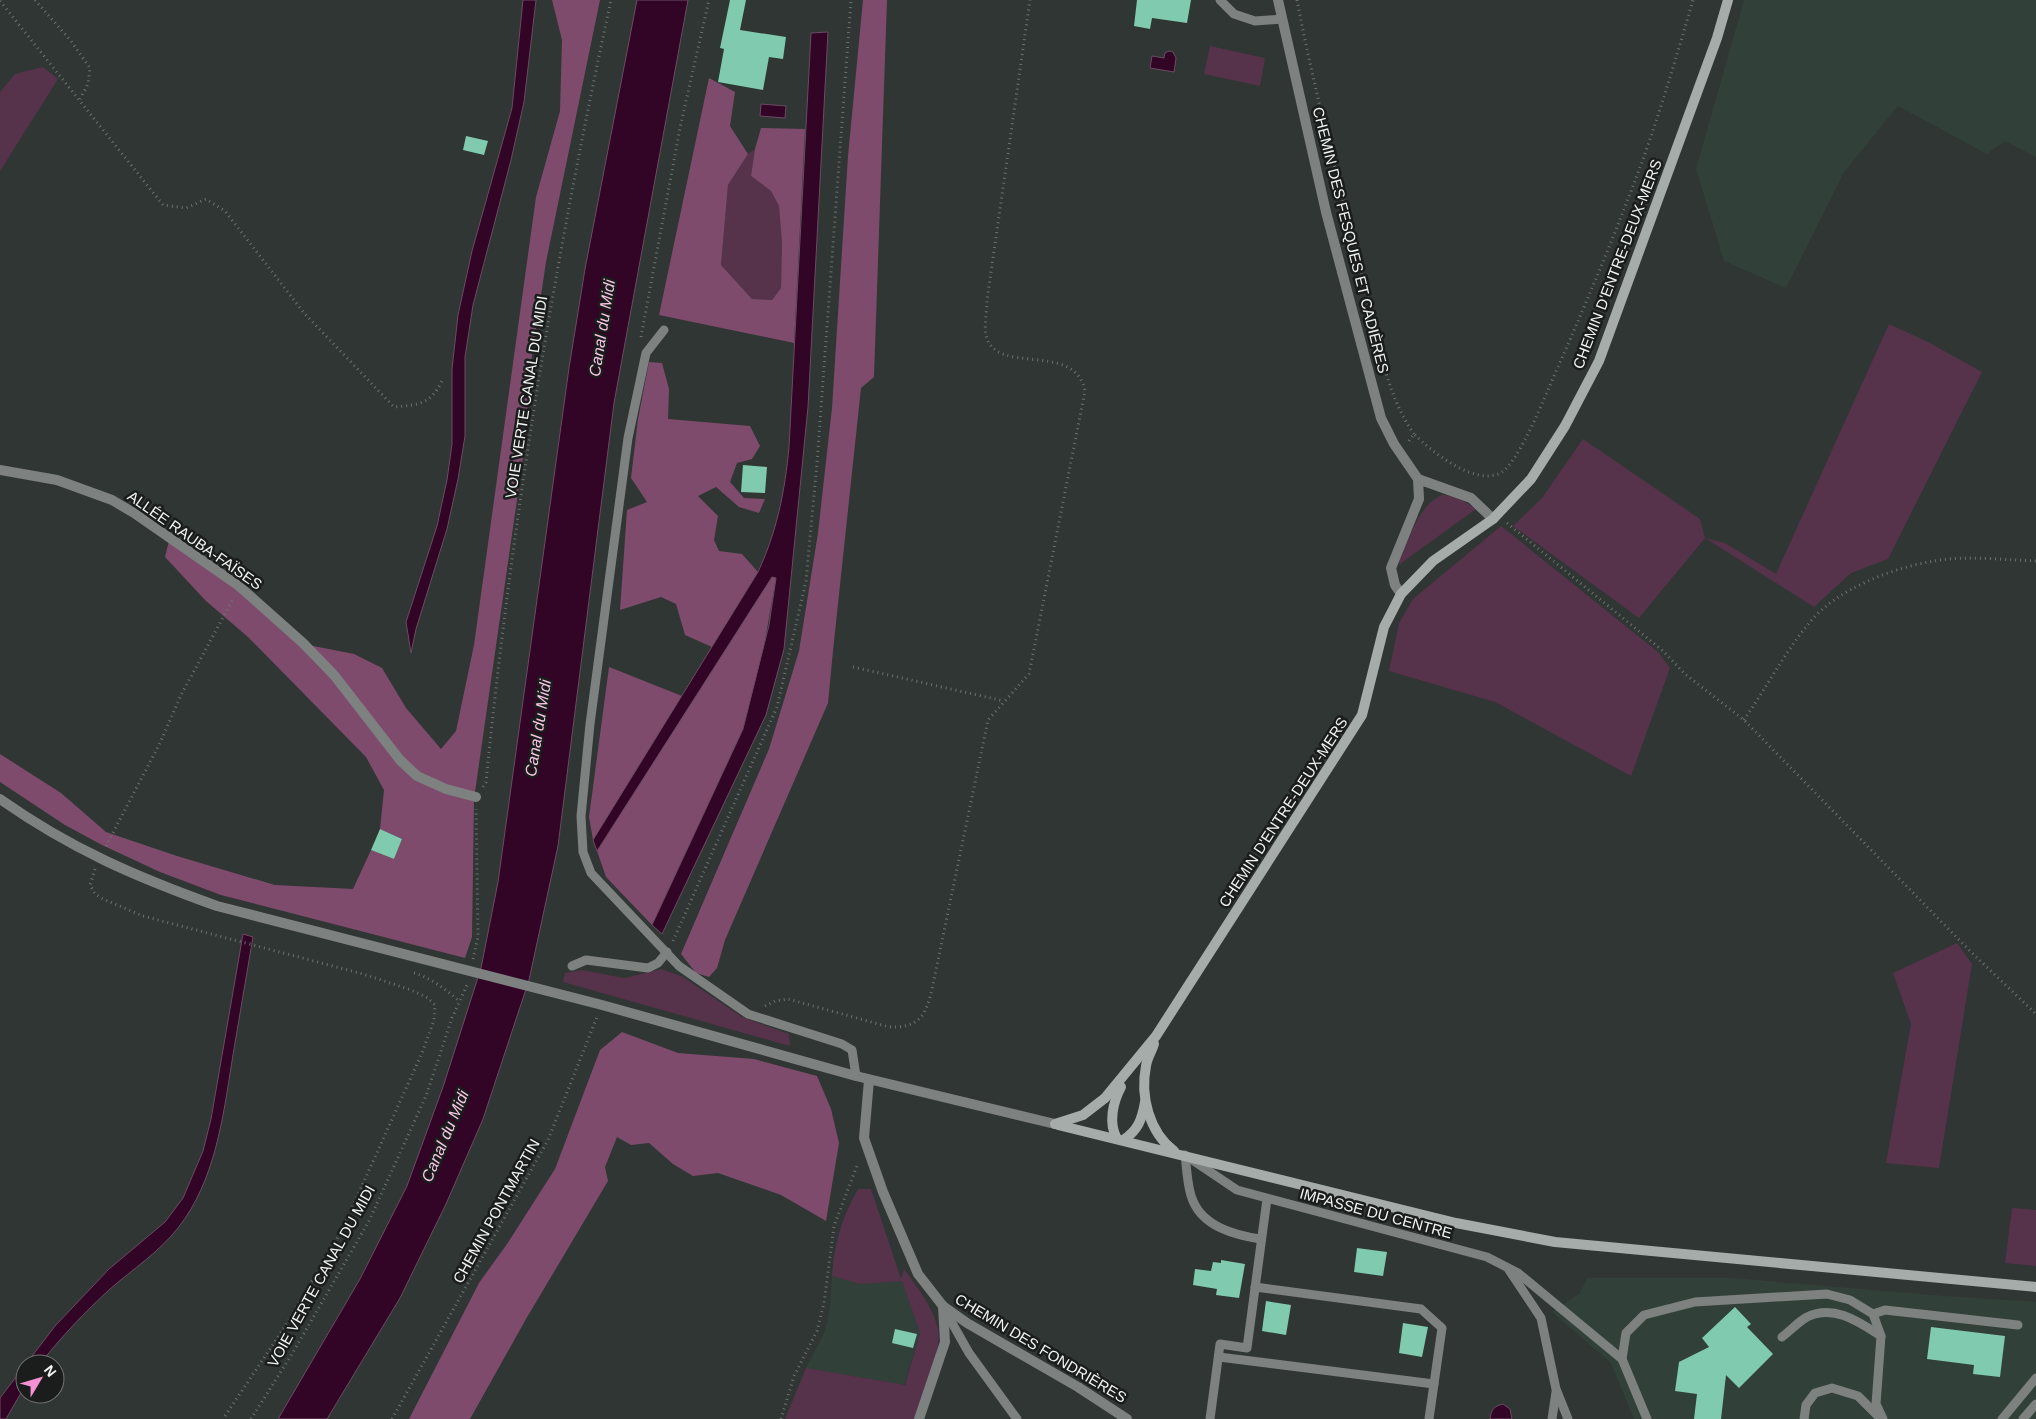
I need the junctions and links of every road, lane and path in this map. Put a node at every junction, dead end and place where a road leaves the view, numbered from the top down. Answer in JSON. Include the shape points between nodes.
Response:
{"nodes":[{"id":1,"x":35,"y":0,"type":"edge"},
{"id":2,"x":611,"y":0,"type":"edge"},
{"id":3,"x":709,"y":0,"type":"edge"},
{"id":4,"x":851,"y":0,"type":"edge"},
{"id":5,"x":1030,"y":0,"type":"edge"},
{"id":6,"x":1220,"y":0,"type":"edge"},
{"id":7,"x":1278,"y":0,"type":"edge"},
{"id":8,"x":1297,"y":0,"type":"edge"},
{"id":9,"x":1693,"y":0,"type":"edge"},
{"id":10,"x":1728,"y":0,"type":"edge"},
{"id":11,"x":0,"y":1,"type":"edge"},
{"id":12,"x":1282,"y":19,"type":"junction"},
{"id":13,"x":80,"y":99,"type":"junction"},
{"id":14,"x":664,"y":330,"type":"dead end"},
{"id":15,"x":641,"y":344,"type":"dead end"},
{"id":16,"x":442,"y":381,"type":"dead end"},
{"id":17,"x":1414,"y":434,"type":"junction"},
{"id":18,"x":1400,"y":454,"type":"junction"},
{"id":19,"x":0,"y":470,"type":"edge"},
{"id":20,"x":1418,"y":479,"type":"junction"},
{"id":21,"x":1495,"y":517,"type":"junction"},
{"id":22,"x":2036,"y":562,"type":"edge"},
{"id":23,"x":239,"y":586,"type":"junction"},
{"id":24,"x":1402,"y":594,"type":"junction"},
{"id":25,"x":853,"y":667,"type":"dead end"},
{"id":26,"x":1005,"y":702,"type":"junction"},
{"id":27,"x":1744,"y":720,"type":"junction"},
{"id":28,"x":476,"y":797,"type":"junction"},
{"id":29,"x":0,"y":799,"type":"edge"},
{"id":30,"x":103,"y":851,"type":"dead end"},
{"id":31,"x":95,"y":869,"type":"dead end"},
{"id":32,"x":667,"y":952,"type":"junction"},
{"id":33,"x":572,"y":966,"type":"dead end"},
{"id":34,"x":468,"y":972,"type":"junction"},
{"id":35,"x":413,"y":973,"type":"dead end"},
{"id":36,"x":460,"y":1002,"type":"junction"},
{"id":37,"x":602,"y":1005,"type":"junction"},
{"id":38,"x":2036,"y":1014,"type":"edge"},
{"id":39,"x":759,"y":1017,"type":"junction"},
{"id":40,"x":1156,"y":1036,"type":"junction"},
{"id":41,"x":1128,"y":1072,"type":"junction"},
{"id":42,"x":856,"y":1076,"type":"junction"},
{"id":43,"x":869,"y":1080,"type":"junction"},
{"id":44,"x":1145,"y":1096,"type":"junction"},
{"id":45,"x":1055,"y":1124,"type":"junction"},
{"id":46,"x":864,"y":1138,"type":"junction"},
{"id":47,"x":1120,"y":1139,"type":"junction"},
{"id":48,"x":1181,"y":1154,"type":"junction"},
{"id":49,"x":1267,"y":1199,"type":"junction"},
{"id":50,"x":1260,"y":1239,"type":"junction"},
{"id":51,"x":1508,"y":1268,"type":"junction"},
{"id":52,"x":1255,"y":1287,"type":"junction"},
{"id":53,"x":2036,"y":1287,"type":"edge"},
{"id":54,"x":943,"y":1306,"type":"junction"},
{"id":55,"x":1873,"y":1314,"type":"junction"},
{"id":56,"x":2018,"y":1325,"type":"dead end"},
{"id":57,"x":1881,"y":1336,"type":"junction"},
{"id":58,"x":1782,"y":1337,"type":"dead end"},
{"id":59,"x":1219,"y":1357,"type":"junction"},
{"id":60,"x":1622,"y":1359,"type":"junction"},
{"id":61,"x":2036,"y":1378,"type":"edge"},
{"id":62,"x":1434,"y":1384,"type":"junction"},
{"id":63,"x":1556,"y":1389,"type":"junction"},
{"id":64,"x":2036,"y":1404,"type":"edge"},
{"id":65,"x":223,"y":1419,"type":"edge"},
{"id":66,"x":251,"y":1419,"type":"edge"},
{"id":67,"x":392,"y":1419,"type":"edge"},
{"id":68,"x":781,"y":1419,"type":"edge"},
{"id":69,"x":919,"y":1419,"type":"edge"},
{"id":70,"x":1017,"y":1419,"type":"edge"},
{"id":71,"x":1127,"y":1419,"type":"edge"},
{"id":72,"x":1210,"y":1419,"type":"edge"},
{"id":73,"x":1429,"y":1419,"type":"edge"},
{"id":74,"x":1552,"y":1419,"type":"edge"},
{"id":75,"x":1568,"y":1419,"type":"edge"},
{"id":76,"x":1647,"y":1419,"type":"edge"},
{"id":77,"x":1804,"y":1419,"type":"edge"},
{"id":78,"x":1882,"y":1419,"type":"edge"},
{"id":79,"x":2002,"y":1419,"type":"edge"},
{"id":80,"x":2023,"y":1419,"type":"edge"}],
"edges":[{"from":1,"to":13,"type":"path","via":[[90,68],[88,84]]},
{"from":2,"to":28,"type":"path","name":"VOIE VERTE CANAL DU MIDI","via":[[582,135],[538,380],[486,782]]},
{"from":3,"to":15,"type":"path","via":[[678,137]]},
{"from":4,"to":32,"type":"path","via":[[806,581],[777,708]]},
{"from":5,"to":26,"type":"path","via":[[987,300],[986,335],[998,352],[1062,365],[1076,373],[1085,391],[1029,674]]},
{"from":6,"to":12,"type":"lane","via":[[1234,14],[1255,20]]},
{"from":7,"to":12,"type":"street","name":"CHEMIN DES FESQUES ET CADIÈRES"},
{"from":8,"to":17,"type":"path","via":[[1386,369],[1406,423]]},
{"from":9,"to":17,"type":"path","via":[[1668,87],[1638,172],[1577,325],[1540,409],[1513,460],[1502,472],[1486,477],[1434,454]]},
{"from":10,"to":21,"type":"street","name":"CHEMIN D'ENTRE-DEUX-MERS","via":[[1714,48],[1599,362],[1565,426],[1531,479]]},
{"from":11,"to":13,"type":"path"},
{"from":12,"to":18,"type":"street","name":"CHEMIN DES FESQUES ET CADIÈRES","via":[[1326,212],[1372,385],[1381,418]]},
{"from":13,"to":16,"type":"path","via":[[163,205],[186,208],[206,199],[225,211],[304,313],[394,407],[417,405],[435,396]]},
{"from":14,"to":32,"type":"lane","via":[[646,353],[628,438],[581,816],[583,852],[591,873]]},
{"from":17,"to":18,"type":"path"},
{"from":18,"to":20,"type":"street","name":"CHEMIN DES FESQUES ET CADIÈRES"},
{"from":19,"to":23,"type":"street","name":"ALLÉE RAUBA-FAÏSES","via":[[57,480],[112,500]]},
{"from":20,"to":21,"type":"street","via":[[1471,498]]},
{"from":20,"to":24,"type":"street","via":[[1419,499],[1391,568],[1394,585]]},
{"from":21,"to":24,"type":"street","name":"CHEMIN D'ENTRE-DEUX-MERS","via":[[1433,561]]},
{"from":21,"to":27,"type":"path"},
{"from":22,"to":27,"type":"path","via":[[1935,561],[1863,583],[1841,594],[1810,622]]},
{"from":23,"to":28,"type":"street","name":"ALLÉE RAUBA-FAÏSES","via":[[334,675],[400,760],[417,776],[446,789]]},
{"from":23,"to":30,"type":"path"},
{"from":24,"to":40,"type":"street","name":"CHEMIN D'ENTRE-DEUX-MERS","via":[[1384,627],[1362,715]]},
{"from":25,"to":26,"type":"path"},
{"from":26,"to":39,"type":"path","via":[[988,720],[924,1016],[903,1028],[889,1027],[788,999],[764,1006]]},
{"from":27,"to":38,"type":"path"},
{"from":28,"to":34,"type":"path","name":"VOIE VERTE CANAL DU MIDI","via":[[478,938]]},
{"from":29,"to":34,"type":"street","via":[[88,854],[156,884],[226,908]]},
{"from":31,"to":65,"type":"path","via":[[90,885],[95,894],[143,916],[363,974],[412,990],[428,998],[435,1006],[434,1020],[422,1053],[342,1230],[288,1322]]},
{"from":32,"to":33,"type":"lane","via":[[658,964],[648,968],[586,960]]},
{"from":32,"to":39,"type":"lane","via":[[679,966],[748,1014]]},
{"from":34,"to":36,"type":"path","name":"VOIE VERTE CANAL DU MIDI","via":[[467,988]]},
{"from":34,"to":37,"type":"street"},
{"from":35,"to":36,"type":"path","via":[[448,991]]},
{"from":36,"to":66,"type":"path","name":"VOIE VERTE CANAL DU MIDI","via":[[426,1096],[369,1221]]},
{"from":37,"to":42,"type":"street"},
{"from":37,"to":67,"type":"path","name":"CHEMIN PONTMARTIN","via":[[548,1140]]},
{"from":39,"to":42,"type":"lane","via":[[852,1050]]},
{"from":40,"to":41,"type":"street","name":"CHEMIN D'ENTRE-DEUX-MERS"},
{"from":40,"to":44,"type":"street","name":"CHEMIN D'ENTRE-DEUX-MERS","via":[[1146,1064]]},
{"from":41,"to":45,"type":"street","name":"CHEMIN D'ENTRE-DEUX-MERS","via":[[1105,1098],[1083,1115]]},
{"from":41,"to":47,"type":"street","name":"CHEMIN D'ENTRE-DEUX-MERS","via":[[1116,1097],[1112,1122]]},
{"from":42,"to":43,"type":"street"},
{"from":43,"to":45,"type":"street"},
{"from":43,"to":46,"type":"street","name":"CHEMIN DES FONDRIÈRES"},
{"from":44,"to":47,"type":"street","name":"CHEMIN D'ENTRE-DEUX-MERS","via":[[1142,1120],[1131,1136]]},
{"from":44,"to":48,"type":"street","name":"CHEMIN D'ENTRE-DEUX-MERS","via":[[1153,1124],[1164,1143]]},
{"from":45,"to":47,"type":"street"},
{"from":46,"to":54,"type":"street","name":"CHEMIN DES FONDRIÈRES","via":[[882,1192],[918,1274]]},
{"from":46,"to":68,"type":"path","via":[[834,1226],[817,1332],[794,1376]]},
{"from":47,"to":48,"type":"street"},
{"from":48,"to":49,"type":"lane","name":"IMPASSE DU CENTRE","via":[[1237,1190]]},
{"from":48,"to":50,"type":"lane","via":[[1193,1201],[1211,1224],[1240,1236]]},
{"from":48,"to":53,"type":"street","via":[[1456,1223],[1555,1242]]},
{"from":49,"to":50,"type":"lane"},
{"from":49,"to":51,"type":"lane","name":"IMPASSE DU CENTRE","via":[[1487,1256]]},
{"from":50,"to":52,"type":"lane"},
{"from":51,"to":60,"type":"lane","name":"IMPASSE DU CENTRE"},
{"from":51,"to":63,"type":"lane","via":[[1540,1318]]},
{"from":52,"to":59,"type":"lane","via":[[1247,1348],[1220,1344]]},
{"from":52,"to":62,"type":"lane","via":[[1421,1309],[1442,1328]]},
{"from":54,"to":69,"type":"street","via":[[945,1342]]},
{"from":54,"to":70,"type":"lane","via":[[969,1354]]},
{"from":54,"to":71,"type":"street","name":"CHEMIN DES FONDRIÈRES"},
{"from":55,"to":56,"type":"lane","via":[[1886,1310]]},
{"from":55,"to":57,"type":"lane"},
{"from":55,"to":60,"type":"lane","via":[[1850,1300],[1827,1294],[1695,1302],[1644,1315],[1626,1333]]},
{"from":57,"to":58,"type":"lane","via":[[1843,1315],[1829,1312],[1807,1317]]},
{"from":57,"to":78,"type":"lane","via":[[1876,1404]]},
{"from":59,"to":62,"type":"lane"},
{"from":59,"to":72,"type":"lane"},
{"from":60,"to":76,"type":"lane"},
{"from":61,"to":79,"type":"lane"},
{"from":62,"to":73,"type":"lane"},
{"from":63,"to":74,"type":"lane"},
{"from":63,"to":75,"type":"lane"},
{"from":64,"to":80,"type":"lane"},
{"from":77,"to":78,"type":"lane","via":[[1806,1405],[1815,1393],[1832,1388],[1858,1396]]}]}
